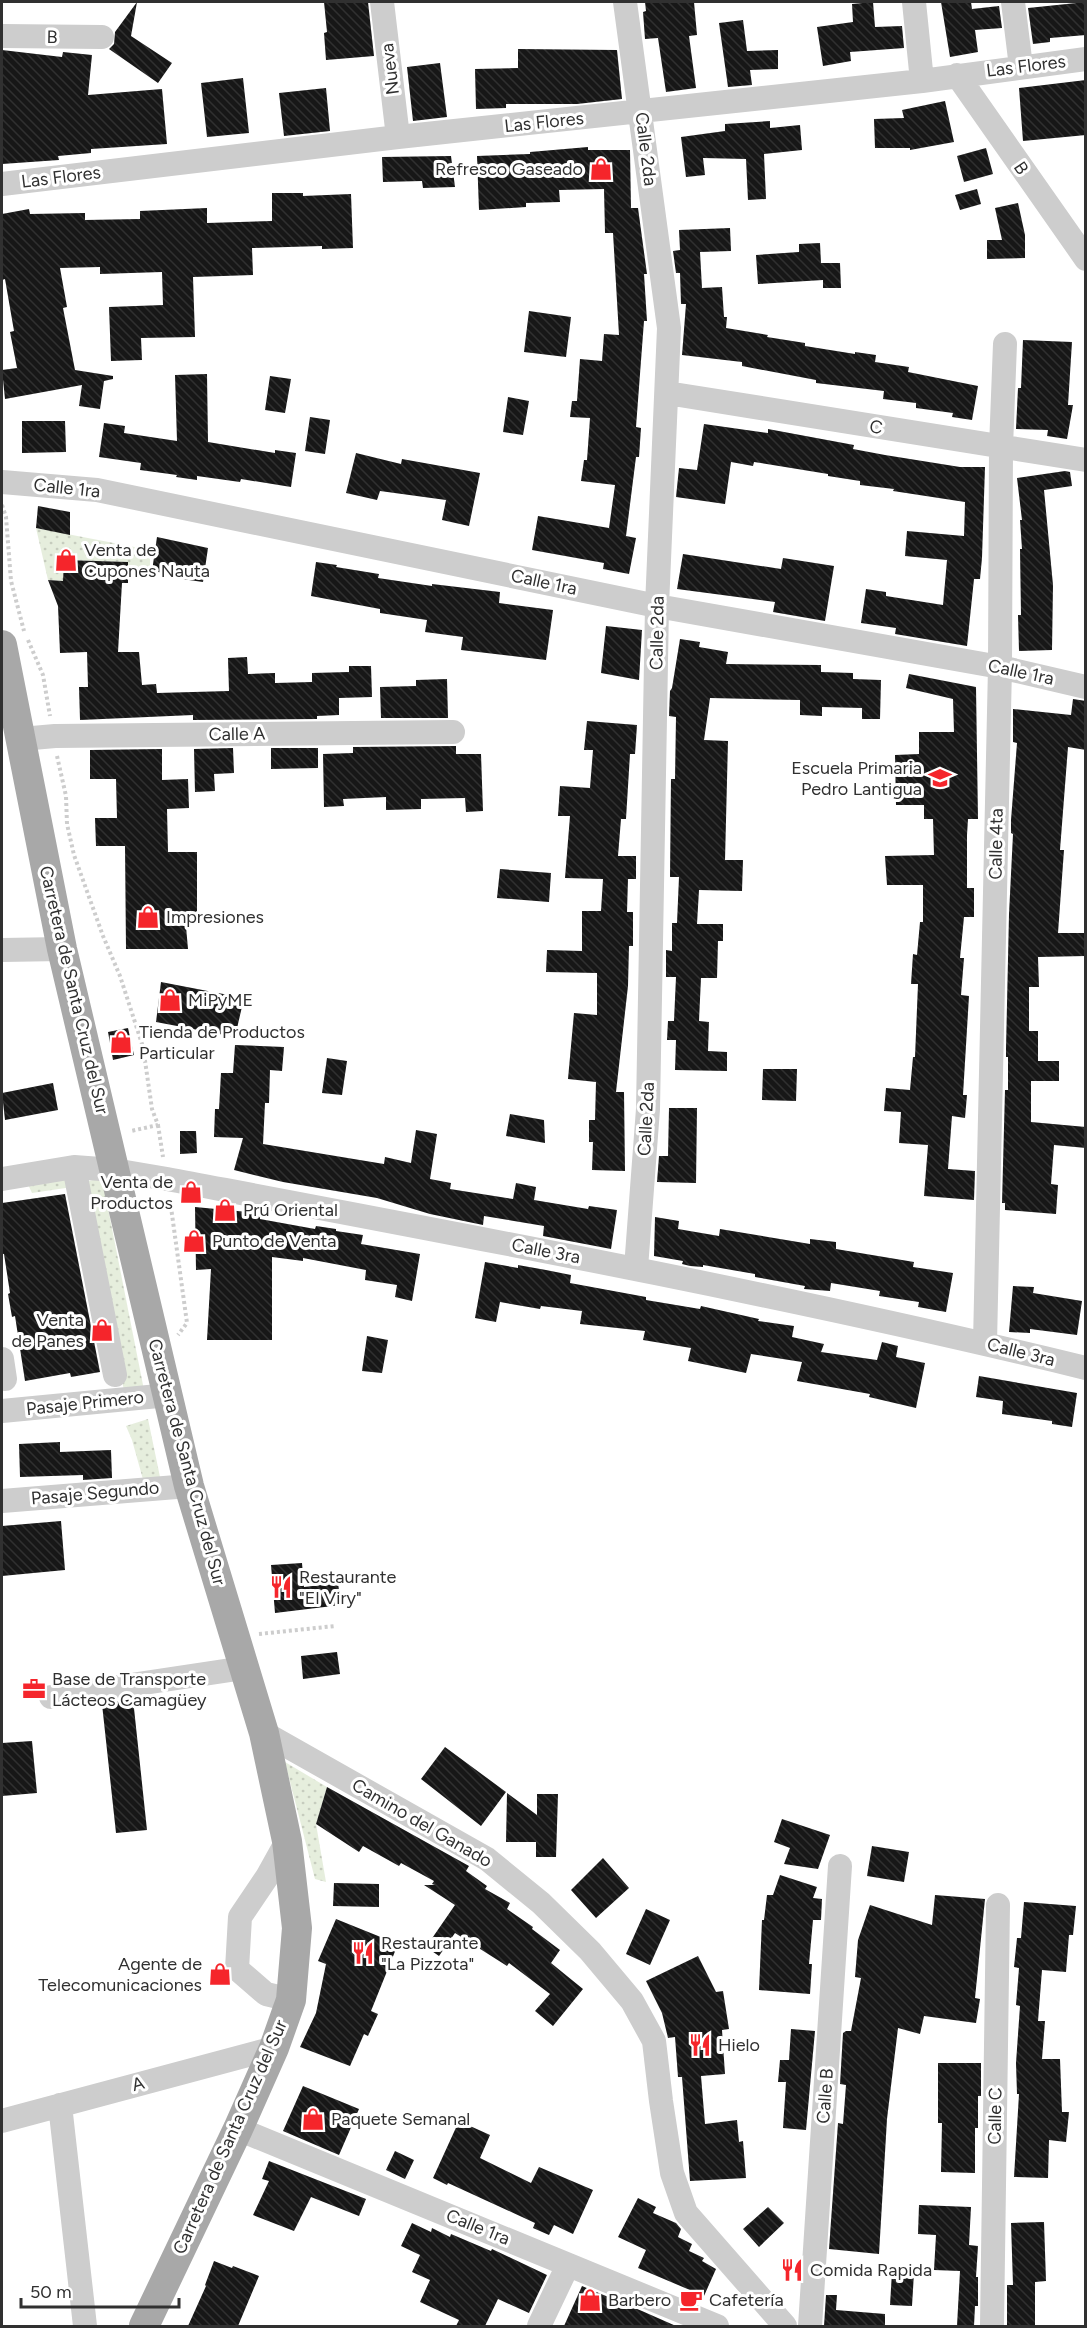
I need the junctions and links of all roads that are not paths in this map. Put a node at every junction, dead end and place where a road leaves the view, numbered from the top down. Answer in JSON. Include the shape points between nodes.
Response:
{"nodes":[{"id":1,"x":382,"y":2,"type":"edge"},
{"id":2,"x":625,"y":2,"type":"edge"},
{"id":3,"x":914,"y":2,"type":"edge"},
{"id":4,"x":1013,"y":2,"type":"edge"},
{"id":5,"x":2,"y":36,"type":"edge"},
{"id":6,"x":102,"y":37,"type":"dead end"},
{"id":7,"x":1086,"y":59,"type":"edge"},
{"id":8,"x":1021,"y":67,"type":"junction"},
{"id":9,"x":957,"y":75,"type":"junction"},
{"id":10,"x":922,"y":81,"type":"junction"},
{"id":11,"x":641,"y":111,"type":"junction"},
{"id":12,"x":398,"y":137,"type":"junction"},
{"id":13,"x":2,"y":184,"type":"edge"},
{"id":14,"x":1086,"y":259,"type":"edge"},
{"id":15,"x":1005,"y":344,"type":"dead end"},
{"id":16,"x":667,"y":393,"type":"junction"},
{"id":17,"x":1001,"y":447,"type":"junction"},
{"id":18,"x":1086,"y":460,"type":"edge"},
{"id":19,"x":2,"y":482,"type":"edge"},
{"id":20,"x":657,"y":606,"type":"junction"},
{"id":21,"x":2,"y":645,"type":"edge"},
{"id":22,"x":1000,"y":666,"type":"junction"},
{"id":23,"x":1086,"y":687,"type":"edge"},
{"id":24,"x":453,"y":732,"type":"dead end"},
{"id":25,"x":21,"y":739,"type":"junction"},
{"id":26,"x":62,"y":949,"type":"junction"},
{"id":27,"x":2,"y":950,"type":"edge"},
{"id":28,"x":74,"y":1167,"type":"junction"},
{"id":29,"x":114,"y":1170,"type":"junction"},
{"id":30,"x":2,"y":1179,"type":"edge"},
{"id":31,"x":636,"y":1268,"type":"junction"},
{"id":32,"x":985,"y":1343,"type":"junction"},
{"id":33,"x":1086,"y":1368,"type":"edge"},
{"id":34,"x":115,"y":1375,"type":"dead end"},
{"id":35,"x":169,"y":1395,"type":"junction"},
{"id":36,"x":2,"y":1411,"type":"edge"},
{"id":37,"x":189,"y":1485,"type":"junction"},
{"id":38,"x":2,"y":1501,"type":"edge"},
{"id":39,"x":244,"y":1668,"type":"junction"},
{"id":40,"x":51,"y":1697,"type":"dead end"},
{"id":41,"x":264,"y":1733,"type":"junction"},
{"id":42,"x":287,"y":1841,"type":"junction"},
{"id":43,"x":840,"y":1866,"type":"dead end"},
{"id":44,"x":998,"y":1905,"type":"dead end"},
{"id":45,"x":291,"y":2000,"type":"junction"},
{"id":46,"x":274,"y":2048,"type":"junction"},
{"id":47,"x":60,"y":2105,"type":"junction"},
{"id":48,"x":2,"y":2121,"type":"edge"},
{"id":49,"x":238,"y":2129,"type":"junction"},
{"id":50,"x":568,"y":2265,"type":"junction"},
{"id":51,"x":85,"y":2326,"type":"edge"},
{"id":52,"x":144,"y":2326,"type":"edge"},
{"id":53,"x":539,"y":2326,"type":"edge"},
{"id":54,"x":717,"y":2326,"type":"edge"},
{"id":55,"x":785,"y":2326,"type":"edge"},
{"id":56,"x":810,"y":2326,"type":"edge"},
{"id":57,"x":992,"y":2326,"type":"edge"}],
"edges":[{"from":1,"to":12,"type":"street","name":"Nueva"},
{"from":2,"to":11,"type":"street","name":"Calle 2da"},
{"from":3,"to":10,"type":"street"},
{"from":4,"to":8,"type":"street"},
{"from":5,"to":6,"type":"street","name":"B"},
{"from":7,"to":8,"type":"street","name":"Las Flores"},
{"from":8,"to":9,"type":"street","name":"Las Flores"},
{"from":9,"to":10,"type":"street","name":"Las Flores"},
{"from":9,"to":14,"type":"street","name":"B"},
{"from":10,"to":11,"type":"street","name":"Las Flores"},
{"from":11,"to":12,"type":"street","name":"Las Flores"},
{"from":11,"to":16,"type":"street","name":"Calle 2da","via":[[669,328]]},
{"from":12,"to":13,"type":"street","name":"Las Flores"},
{"from":15,"to":17,"type":"street","name":"Calle 4ta"},
{"from":16,"to":17,"type":"street","name":"C"},
{"from":16,"to":20,"type":"street","name":"Calle 2da"},
{"from":17,"to":18,"type":"street","name":"C"},
{"from":17,"to":22,"type":"street","name":"Calle 4ta"},
{"from":19,"to":20,"type":"street","name":"Calle 1ra","via":[[97,490]]},
{"from":20,"to":22,"type":"street","name":"Calle 1ra"},
{"from":20,"to":31,"type":"street","name":"Calle 2da","via":[[648,1109]]},
{"from":21,"to":25,"type":"main road","name":"Carretera de Santa Cruz del Sur"},
{"from":22,"to":23,"type":"street","name":"Calle 1ra"},
{"from":22,"to":32,"type":"street","name":"Calle 4ta"},
{"from":24,"to":25,"type":"street","name":"Calle A"},
{"from":25,"to":26,"type":"main road","name":"Carretera de Santa Cruz del Sur"},
{"from":26,"to":27,"type":"street"},
{"from":26,"to":29,"type":"main road","name":"Carretera de Santa Cruz del Sur"},
{"from":28,"to":29,"type":"street","name":"Calle 3ra"},
{"from":28,"to":30,"type":"street","name":"Calle 3ra"},
{"from":28,"to":34,"type":"street"},
{"from":29,"to":31,"type":"street","name":"Calle 3ra"},
{"from":29,"to":35,"type":"main road","name":"Carretera de Santa Cruz del Sur"},
{"from":31,"to":32,"type":"street","name":"Calle 3ra"},
{"from":32,"to":33,"type":"street","name":"Calle 3ra"},
{"from":35,"to":36,"type":"street","name":"Pasaje Primero"},
{"from":35,"to":37,"type":"main road","name":"Carretera de Santa Cruz del Sur"},
{"from":37,"to":38,"type":"street","name":"Pasaje Segundo"},
{"from":37,"to":39,"type":"main road","name":"Carretera de Santa Cruz del Sur"},
{"from":39,"to":40,"type":"street"},
{"from":39,"to":41,"type":"main road","name":"Carretera de Santa Cruz del Sur"},
{"from":41,"to":42,"type":"main road","name":"Carretera de Santa Cruz del Sur"},
{"from":41,"to":55,"type":"street","name":"Camino del Ganado","via":[[487,1859],[541,1902],[590,1951],[632,2001],[654,2041],[672,2173],[686,2212]]},
{"from":42,"to":45,"type":"main road","name":"Carretera de Santa Cruz del Sur","via":[[297,1928]]},
{"from":42,"to":45,"type":"street","via":[[240,1917],[237,1969],[266,1994]]},
{"from":43,"to":56,"type":"street","name":"Calle B"},
{"from":44,"to":57,"type":"street","name":"Calle C"},
{"from":45,"to":46,"type":"main road","name":"Carretera de Santa Cruz del Sur"},
{"from":46,"to":47,"type":"street","name":"A"},
{"from":46,"to":49,"type":"main road","name":"Carretera de Santa Cruz del Sur"},
{"from":47,"to":48,"type":"street","name":"A"},
{"from":47,"to":51,"type":"street"},
{"from":49,"to":50,"type":"street","name":"Calle 1ra"},
{"from":49,"to":52,"type":"main road","name":"Carretera de Santa Cruz del Sur"},
{"from":50,"to":53,"type":"street"},
{"from":50,"to":54,"type":"street","name":"Calle 1ra"}]}
